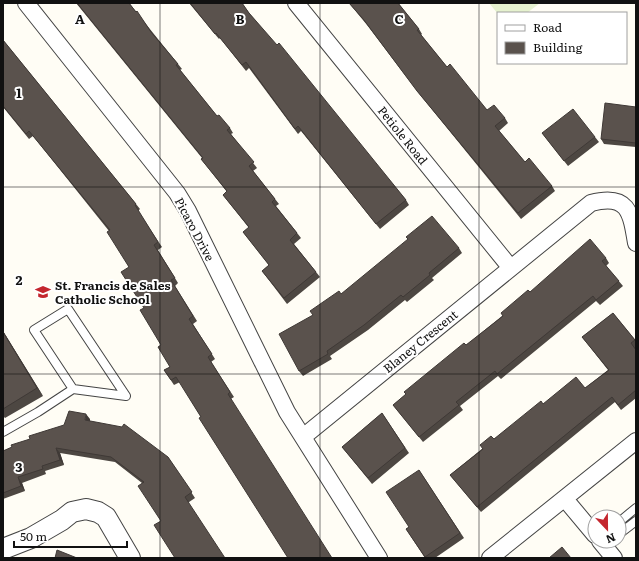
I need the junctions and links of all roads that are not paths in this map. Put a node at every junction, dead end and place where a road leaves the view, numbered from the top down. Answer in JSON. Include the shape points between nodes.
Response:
{"nodes":[{"id":1,"x":26,"y":3,"type":"edge"},
{"id":2,"x":296,"y":3,"type":"edge"},
{"id":3,"x":636,"y":243,"type":"edge"},
{"id":4,"x":510,"y":268,"type":"junction"},
{"id":5,"x":73,"y":389,"type":"junction"},
{"id":6,"x":3,"y":432,"type":"edge"},
{"id":7,"x":303,"y":436,"type":"junction"},
{"id":8,"x":636,"y":441,"type":"edge"},
{"id":9,"x":565,"y":499,"type":"junction"},
{"id":10,"x":636,"y":508,"type":"edge"},
{"id":11,"x":627,"y":515,"type":"edge"},
{"id":12,"x":636,"y":520,"type":"edge"},
{"id":13,"x":587,"y":524,"type":"edge"},
{"id":14,"x":627,"y":527,"type":"edge"},
{"id":15,"x":3,"y":549,"type":"edge"},
{"id":16,"x":130,"y":558,"type":"edge"},
{"id":17,"x":379,"y":558,"type":"edge"},
{"id":18,"x":490,"y":558,"type":"edge"}],
"edges":[{"from":1,"to":7,"type":"street","name":"Picaro Drive","via":[[177,193],[287,412]]},
{"from":2,"to":4,"type":"street","name":"Petiole Road"},
{"from":3,"to":4,"type":"street","name":"Blaney Crescent","via":[[632,220],[626,207],[617,200],[605,199],[591,203],[579,211]]},
{"from":4,"to":7,"type":"street","name":"Blaney Crescent"},
{"from":5,"to":5,"type":"lane","via":[[34,330],[68,309],[126,396]]},
{"from":5,"to":6,"type":"lane"},
{"from":7,"to":17,"type":"street"},
{"from":8,"to":9,"type":"street"},
{"from":9,"to":13,"type":"street"},
{"from":9,"to":18,"type":"street"},
{"from":10,"to":11,"type":"lane"},
{"from":12,"to":14,"type":"lane"},
{"from":15,"to":16,"type":"street","via":[[31,538],[72,512],[86,509],[106,517]]}]}
